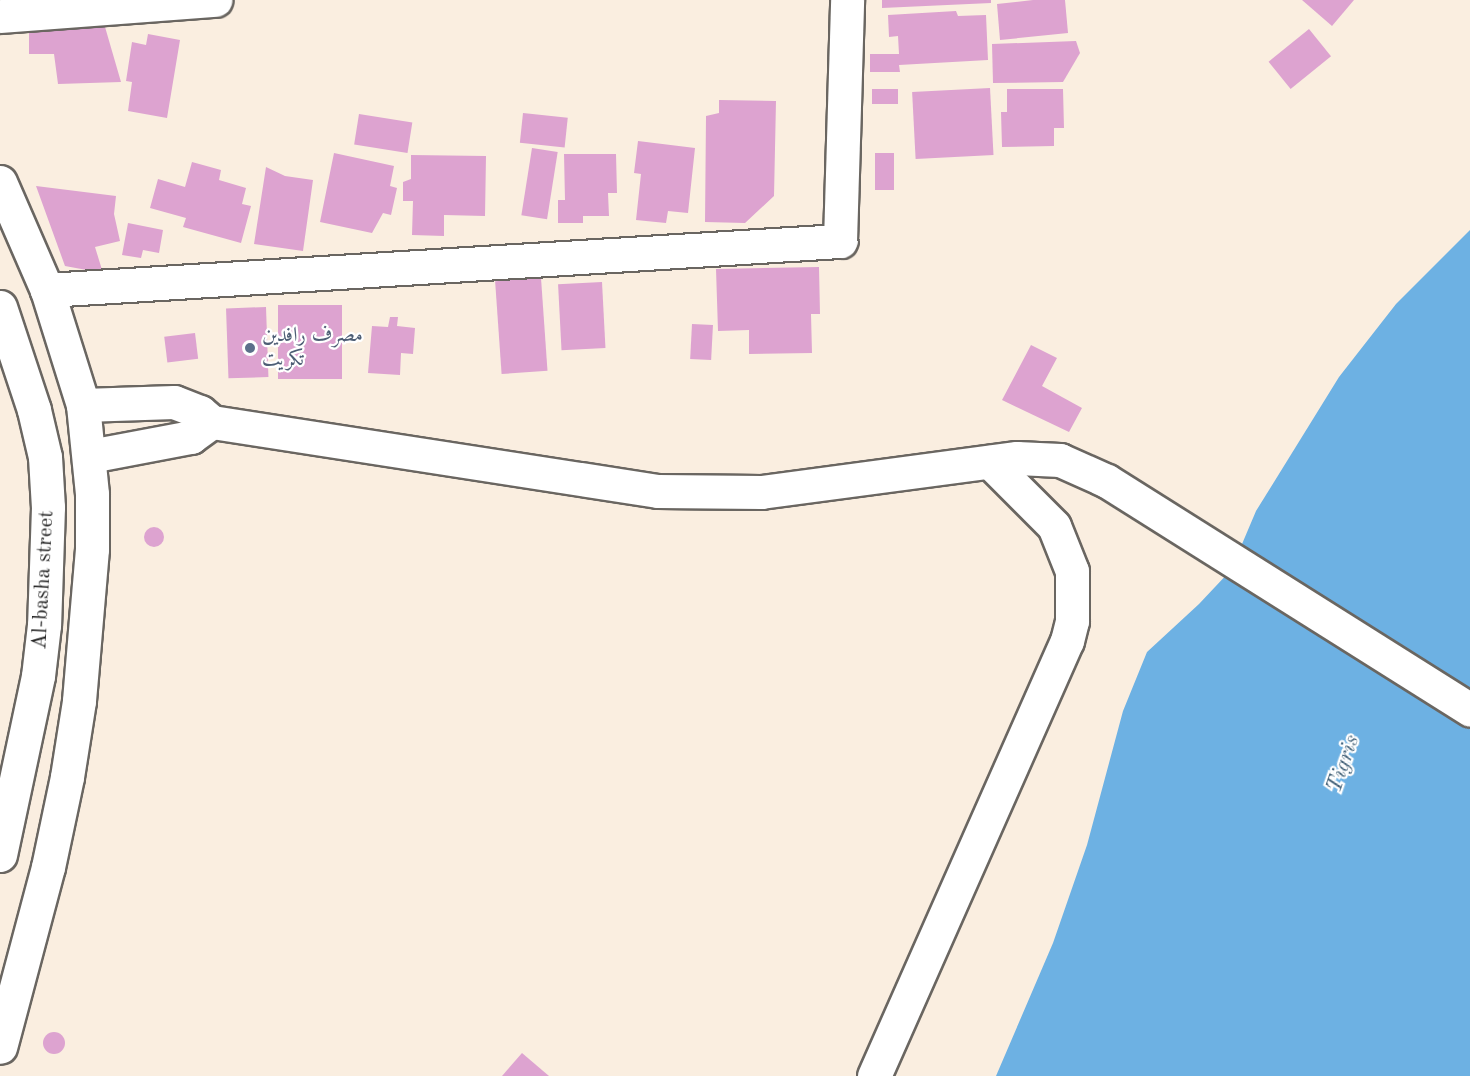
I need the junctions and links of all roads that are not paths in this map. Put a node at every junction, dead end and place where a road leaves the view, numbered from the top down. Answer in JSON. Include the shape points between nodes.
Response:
{"nodes":[{"id":1,"x":214,"y":0,"type":"edge"},
{"id":2,"x":847,"y":0,"type":"edge"},
{"id":3,"x":0,"y":16,"type":"edge"},
{"id":4,"x":0,"y":182,"type":"edge"},
{"id":5,"x":47,"y":290,"type":"junction"},
{"id":6,"x":0,"y":307,"type":"edge"},
{"id":7,"x":83,"y":405,"type":"junction"},
{"id":8,"x":212,"y":422,"type":"junction"},
{"id":9,"x":90,"y":456,"type":"junction"},
{"id":10,"x":990,"y":462,"type":"junction"},
{"id":11,"x":1470,"y":710,"type":"edge"},
{"id":12,"x":0,"y":855,"type":"edge"},
{"id":13,"x":0,"y":1047,"type":"edge"},
{"id":14,"x":874,"y":1076,"type":"edge"}],
"edges":[{"from":1,"to":3,"type":"street"},
{"from":2,"to":5,"type":"street","via":[[840,241]]},
{"from":4,"to":5,"type":"street"},
{"from":5,"to":7,"type":"street"},
{"from":6,"to":12,"type":"street","name":"Al-basha street","via":[[34,410],[45,456],[48,507],[44,626],[38,676]]},
{"from":7,"to":8,"type":"street","via":[[174,402],[200,412]]},
{"from":7,"to":9,"type":"street"},
{"from":8,"to":9,"type":"street","via":[[184,439]]},
{"from":8,"to":10,"type":"street","via":[[658,491],[761,492]]},
{"from":9,"to":13,"type":"street","via":[[92,549],[77,712],[48,867]]},
{"from":10,"to":11,"type":"street","via":[[1017,458],[1060,460],[1107,481]]},
{"from":10,"to":14,"type":"street","via":[[1054,526],[1072,571],[1072,621],[1067,641]]}]}
